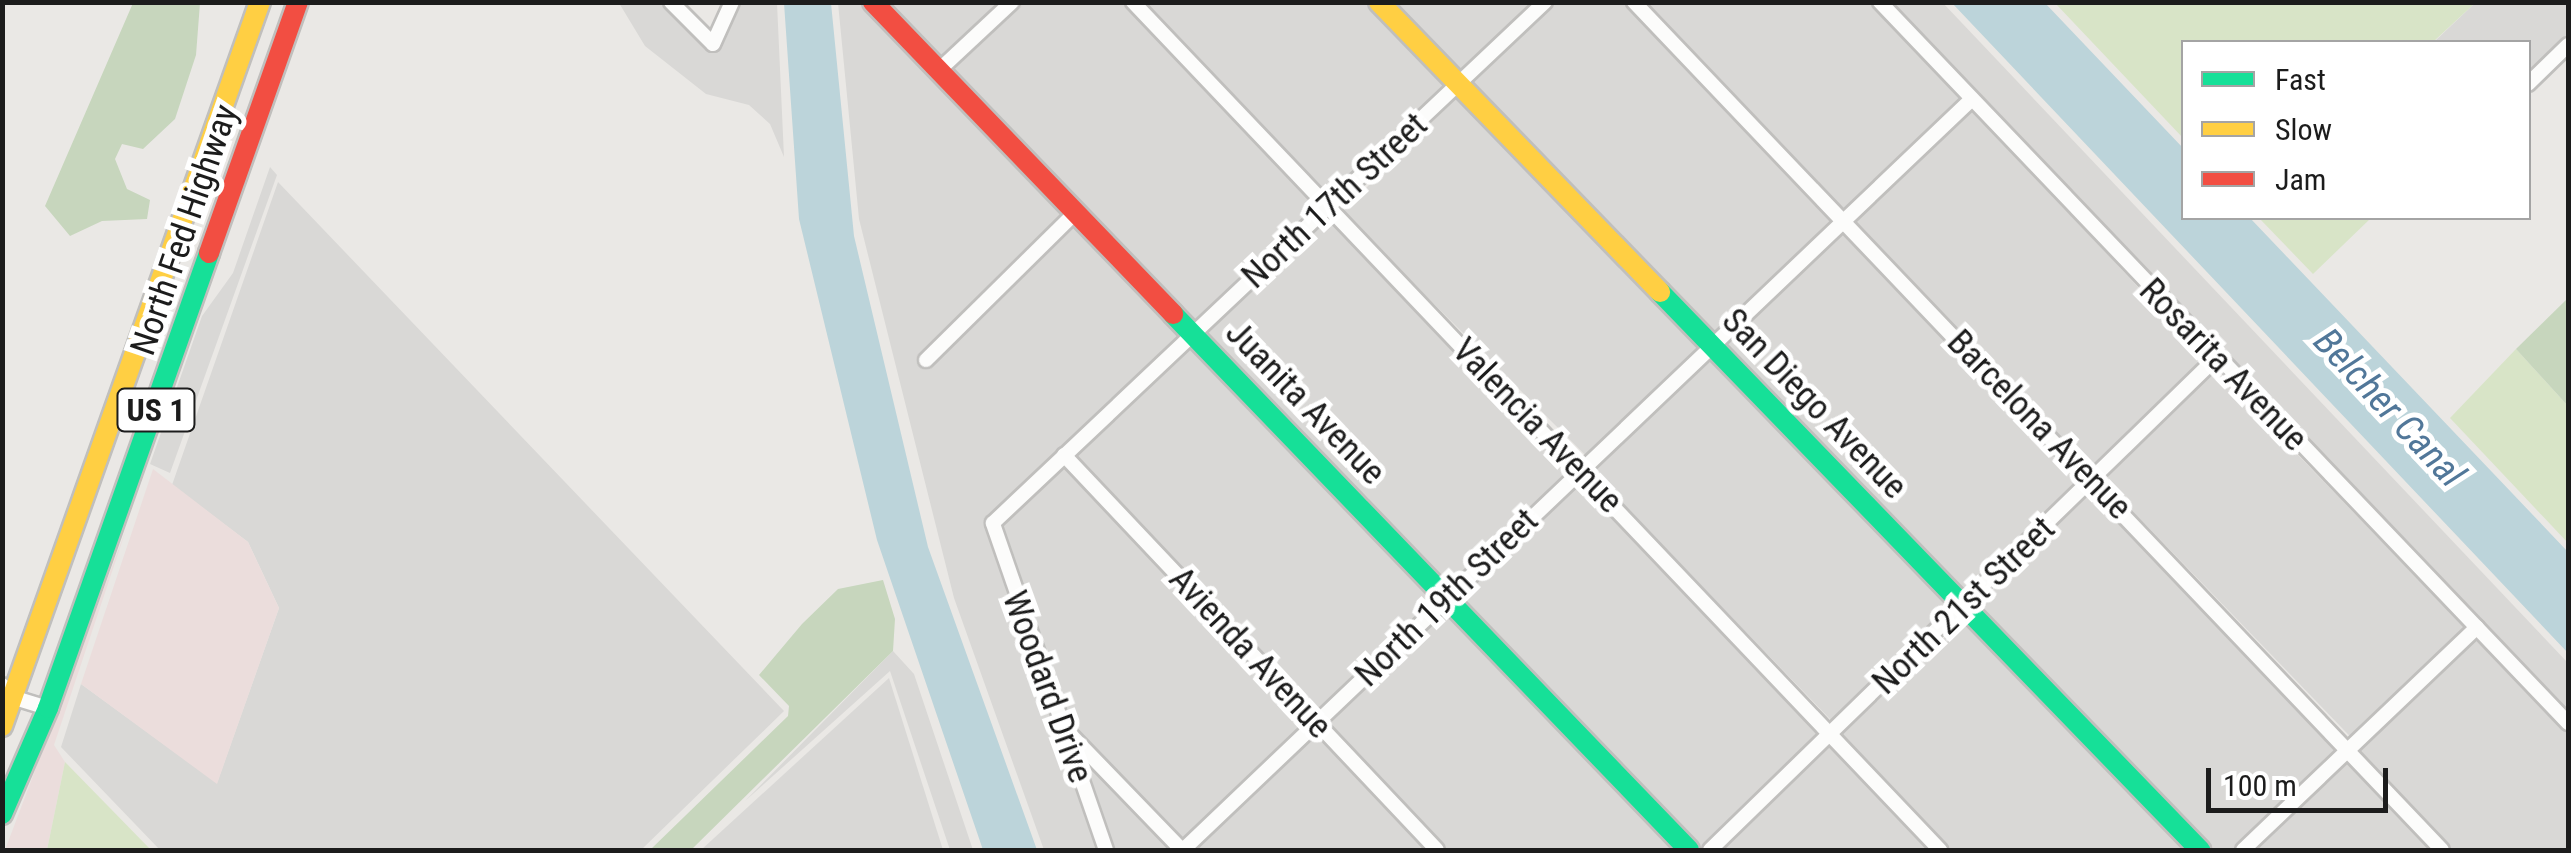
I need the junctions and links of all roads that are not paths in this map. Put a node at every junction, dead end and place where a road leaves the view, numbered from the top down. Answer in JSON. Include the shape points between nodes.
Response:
{"nodes":[{"id":1,"x":260,"y":2,"type":"edge"},
{"id":2,"x":298,"y":2,"type":"edge"},
{"id":3,"x":672,"y":2,"type":"edge"},
{"id":4,"x":732,"y":2,"type":"edge"},
{"id":5,"x":874,"y":2,"type":"edge"},
{"id":6,"x":1012,"y":2,"type":"edge"},
{"id":7,"x":1133,"y":2,"type":"edge"},
{"id":8,"x":1379,"y":2,"type":"edge"},
{"id":9,"x":1545,"y":2,"type":"edge"},
{"id":10,"x":1634,"y":2,"type":"edge"},
{"id":11,"x":1880,"y":2,"type":"edge"},
{"id":12,"x":2568,"y":45,"type":"edge"},
{"id":13,"x":938,"y":70,"type":"junction"},
{"id":14,"x":2531,"y":81,"type":"edge"},
{"id":15,"x":1458,"y":87,"type":"junction"},
{"id":16,"x":1972,"y":98,"type":"junction"},
{"id":17,"x":1328,"y":208,"type":"junction"},
{"id":18,"x":1075,"y":213,"type":"junction"},
{"id":19,"x":1842,"y":219,"type":"junction"},
{"id":20,"x":183,"y":226,"type":"junction"},
{"id":21,"x":200,"y":290,"type":"junction"},
{"id":22,"x":1191,"y":332,"type":"junction"},
{"id":23,"x":1714,"y":347,"type":"junction"},
{"id":24,"x":2216,"y":359,"type":"junction"},
{"id":25,"x":926,"y":360,"type":"dead end"},
{"id":26,"x":1064,"y":455,"type":"junction"},
{"id":27,"x":1580,"y":470,"type":"junction"},
{"id":28,"x":2092,"y":480,"type":"junction"},
{"id":29,"x":993,"y":523,"type":"joint"},
{"id":30,"x":1448,"y":598,"type":"junction"},
{"id":31,"x":1966,"y":608,"type":"junction"},
{"id":32,"x":2477,"y":628,"type":"junction"},
{"id":33,"x":9,"y":692,"type":"edge"},
{"id":34,"x":48,"y":708,"type":"junction"},
{"id":35,"x":1315,"y":723,"type":"junction"},
{"id":36,"x":2568,"y":723,"type":"edge"},
{"id":37,"x":2,"y":726,"type":"edge"},
{"id":38,"x":1062,"y":726,"type":"junction"},
{"id":39,"x":1830,"y":736,"type":"junction"},
{"id":40,"x":2348,"y":749,"type":"junction"},
{"id":41,"x":2,"y":814,"type":"edge"},
{"id":42,"x":1106,"y":850,"type":"edge"},
{"id":43,"x":1183,"y":850,"type":"edge"},
{"id":44,"x":1438,"y":850,"type":"edge"},
{"id":45,"x":1689,"y":850,"type":"edge"},
{"id":46,"x":1710,"y":850,"type":"edge"},
{"id":47,"x":1940,"y":850,"type":"edge"},
{"id":48,"x":2200,"y":850,"type":"edge"},
{"id":49,"x":2243,"y":850,"type":"edge"},
{"id":50,"x":2442,"y":850,"type":"edge"}],
"edges":[{"from":1,"to":20,"type":"street","name":"North Fed Highway","number":"US 1"},
{"from":2,"to":21,"type":"street","name":"North Fed Highway","number":"US 1"},
{"from":3,"to":4,"type":"street","via":[[713,44]]},
{"from":5,"to":13,"type":"street","name":"Juanita Avenue"},
{"from":6,"to":13,"type":"street"},
{"from":7,"to":17,"type":"street","name":"Valencia Avenue"},
{"from":8,"to":15,"type":"street","name":"San Diego Avenue"},
{"from":9,"to":15,"type":"street","name":"North 17th Street"},
{"from":10,"to":19,"type":"street","name":"Barcelona Avenue"},
{"from":11,"to":16,"type":"street","name":"Rosarita Avenue"},
{"from":12,"to":14,"type":"street"},
{"from":13,"to":18,"type":"street","name":"Juanita Avenue"},
{"from":15,"to":17,"type":"street","name":"North 17th Street"},
{"from":15,"to":23,"type":"street","name":"San Diego Avenue"},
{"from":16,"to":19,"type":"street","name":"North 19th Street"},
{"from":16,"to":24,"type":"street","name":"Rosarita Avenue"},
{"from":17,"to":22,"type":"street","name":"North 17th Street"},
{"from":17,"to":27,"type":"street","name":"Valencia Avenue"},
{"from":18,"to":22,"type":"street","name":"Juanita Avenue"},
{"from":18,"to":25,"type":"street"},
{"from":19,"to":23,"type":"street","name":"North 19th Street"},
{"from":19,"to":28,"type":"street","name":"Barcelona Avenue"},
{"from":20,"to":21,"type":"street","via":[[182,265]]},
{"from":20,"to":33,"type":"street","name":"North Fed Highway","number":"US 1"},
{"from":21,"to":34,"type":"street","name":"North Fed Highway","number":"US 1"},
{"from":22,"to":26,"type":"street","name":"North 17th Street"},
{"from":22,"to":30,"type":"street","name":"Juanita Avenue"},
{"from":23,"to":27,"type":"street","name":"North 19th Street"},
{"from":23,"to":31,"type":"street","name":"San Diego Avenue"},
{"from":24,"to":28,"type":"street","name":"North 21st Street"},
{"from":24,"to":32,"type":"street","name":"Rosarita Avenue"},
{"from":26,"to":29,"type":"street","name":"North 17th Street"},
{"from":26,"to":35,"type":"street","name":"Avienda Avenue"},
{"from":27,"to":30,"type":"street","name":"North 19th Street"},
{"from":27,"to":39,"type":"street","name":"Valencia Avenue"},
{"from":28,"to":31,"type":"street","name":"North 21st Street"},
{"from":28,"to":40,"type":"street","name":"Barcelona Avenue"},
{"from":29,"to":38,"type":"street","name":"Woodard Drive"},
{"from":30,"to":35,"type":"street","name":"North 19th Street"},
{"from":30,"to":45,"type":"street","name":"Juanita Avenue"},
{"from":31,"to":39,"type":"street","name":"North 21st Street"},
{"from":31,"to":48,"type":"street","name":"San Diego Avenue"},
{"from":32,"to":36,"type":"street","name":"Rosarita Avenue"},
{"from":32,"to":40,"type":"street"},
{"from":33,"to":34,"type":"street"},
{"from":33,"to":37,"type":"street","name":"North Fed Highway","number":"US 1"},
{"from":34,"to":41,"type":"street","name":"North Fed Highway","number":"US 1"},
{"from":35,"to":43,"type":"street","name":"North 19th Street"},
{"from":35,"to":44,"type":"street","name":"Avienda Avenue"},
{"from":38,"to":42,"type":"street","name":"Woodard Drive"},
{"from":38,"to":43,"type":"street"},
{"from":39,"to":46,"type":"street","name":"North 21st Street"},
{"from":39,"to":47,"type":"street","name":"Valencia Avenue"},
{"from":40,"to":49,"type":"street"},
{"from":40,"to":50,"type":"street","name":"Barcelona Avenue"}]}
